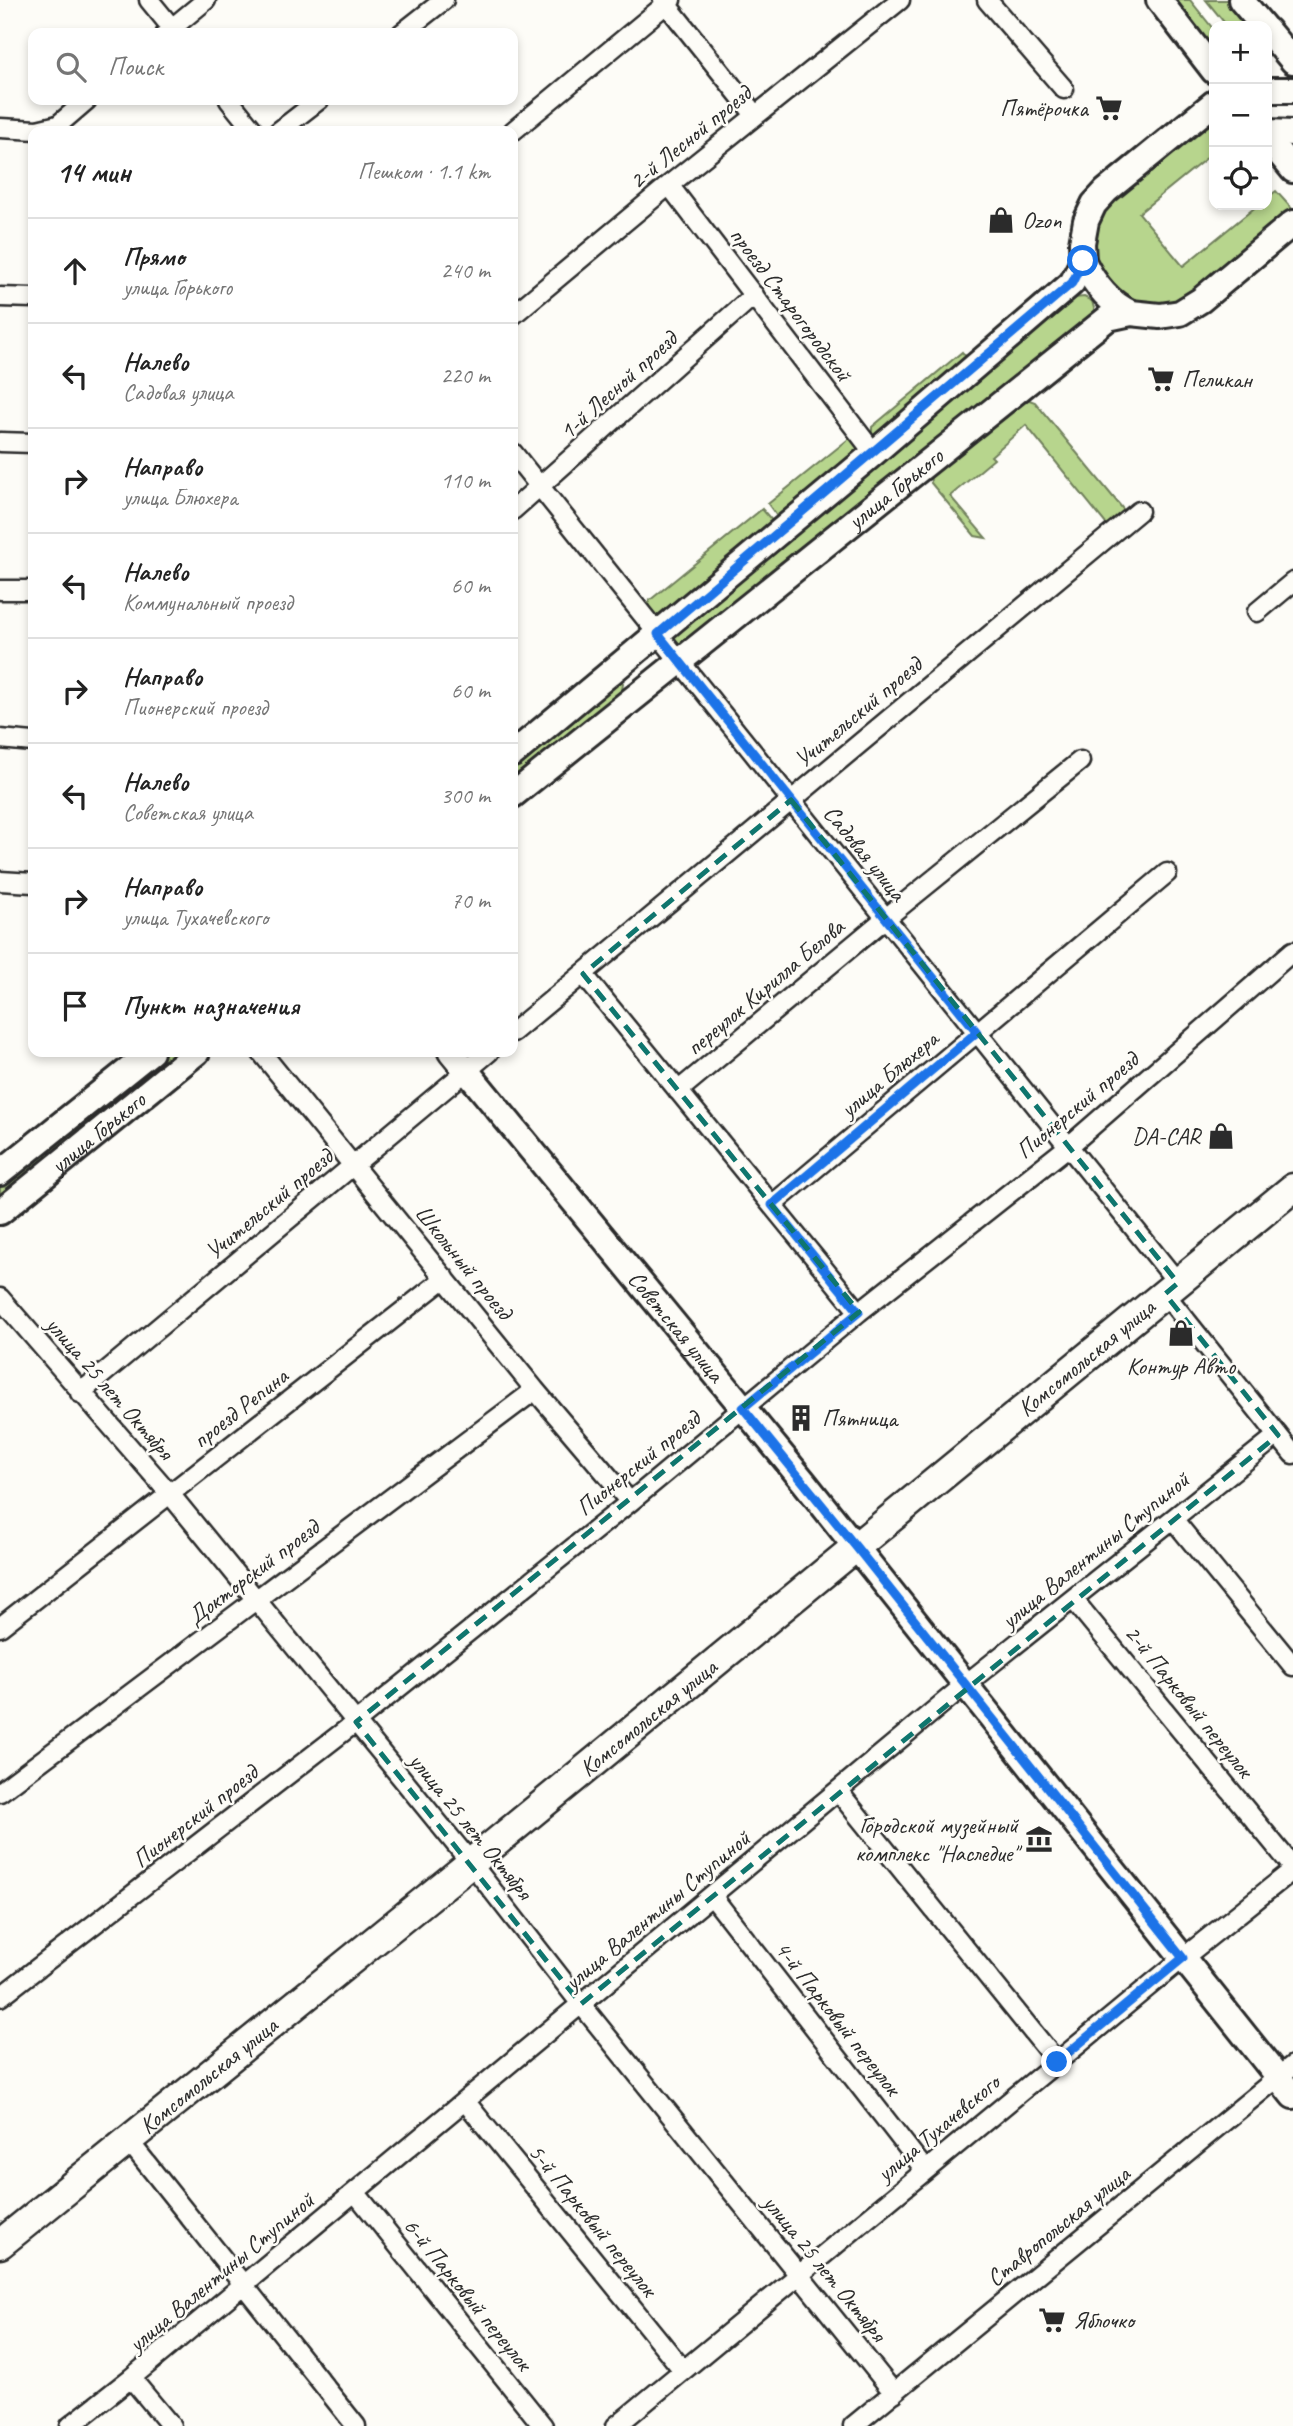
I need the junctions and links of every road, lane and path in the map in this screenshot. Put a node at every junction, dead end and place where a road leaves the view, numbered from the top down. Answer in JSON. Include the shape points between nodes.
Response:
{"nodes":[{"id":1,"x":149,"y":0,"type":"edge"},
{"id":2,"x":206,"y":0,"type":"edge"},
{"id":3,"x":444,"y":0,"type":"edge"},
{"id":4,"x":900,"y":0,"type":"edge"},
{"id":5,"x":988,"y":0,"type":"edge"},
{"id":6,"x":1159,"y":0,"type":"edge"},
{"id":7,"x":1241,"y":0,"type":"edge"},
{"id":8,"x":667,"y":1,"type":"edge"},
{"id":9,"x":1259,"y":21,"type":"edge"},
{"id":10,"x":168,"y":28,"type":"edge"},
{"id":11,"x":175,"y":28,"type":"edge"},
{"id":12,"x":408,"y":28,"type":"edge"},
{"id":13,"x":1272,"y":36,"type":"edge"},
{"id":14,"x":1293,"y":61,"type":"edge"},
{"id":15,"x":1209,"y":65,"type":"edge"},
{"id":16,"x":1064,"y":89,"type":"dead end"},
{"id":17,"x":1272,"y":90,"type":"edge"},
{"id":18,"x":1293,"y":90,"type":"edge"},
{"id":19,"x":81,"y":105,"type":"edge"},
{"id":20,"x":233,"y":105,"type":"edge"},
{"id":21,"x":313,"y":105,"type":"edge"},
{"id":22,"x":1209,"y":107,"type":"edge"},
{"id":23,"x":755,"y":115,"type":"junction"},
{"id":24,"x":54,"y":126,"type":"edge"},
{"id":25,"x":250,"y":126,"type":"edge"},
{"id":26,"x":285,"y":126,"type":"edge"},
{"id":27,"x":518,"y":127,"type":"edge"},
{"id":28,"x":0,"y":128,"type":"edge"},
{"id":29,"x":28,"y":130,"type":"edge"},
{"id":30,"x":1272,"y":132,"type":"edge"},
{"id":31,"x":1293,"y":133,"type":"edge"},
{"id":32,"x":1272,"y":144,"type":"edge"},
{"id":33,"x":1293,"y":170,"type":"edge"},
{"id":34,"x":669,"y":184,"type":"junction"},
{"id":35,"x":1293,"y":223,"type":"edge"},
{"id":36,"x":1083,"y":261,"type":"junction"},
{"id":37,"x":754,"y":295,"type":"junction"},
{"id":38,"x":0,"y":297,"type":"edge"},
{"id":39,"x":28,"y":298,"type":"edge"},
{"id":40,"x":518,"y":311,"type":"edge"},
{"id":41,"x":1131,"y":313,"type":"junction"},
{"id":42,"x":0,"y":442,"type":"edge"},
{"id":43,"x":28,"y":443,"type":"edge"},
{"id":44,"x":874,"y":453,"type":"junction"},
{"id":45,"x":518,"y":459,"type":"edge"},
{"id":46,"x":540,"y":487,"type":"junction"},
{"id":47,"x":518,"y":506,"type":"edge"},
{"id":48,"x":1139,"y":511,"type":"dead end"},
{"id":49,"x":1293,"y":582,"type":"edge"},
{"id":50,"x":0,"y":590,"type":"edge"},
{"id":51,"x":28,"y":590,"type":"edge"},
{"id":52,"x":1257,"y":612,"type":"dead end"},
{"id":53,"x":658,"y":634,"type":"junction"},
{"id":54,"x":680,"y":662,"type":"junction"},
{"id":55,"x":0,"y":739,"type":"edge"},
{"id":56,"x":28,"y":742,"type":"edge"},
{"id":57,"x":518,"y":750,"type":"edge"},
{"id":58,"x":1080,"y":761,"type":"dead end"},
{"id":59,"x":518,"y":791,"type":"edge"},
{"id":60,"x":791,"y":800,"type":"junction"},
{"id":61,"x":1167,"y":873,"type":"dead end"},
{"id":62,"x":0,"y":881,"type":"edge"},
{"id":63,"x":28,"y":883,"type":"edge"},
{"id":64,"x":886,"y":918,"type":"junction"},
{"id":65,"x":1293,"y":951,"type":"edge"},
{"id":66,"x":583,"y":974,"type":"junction"},
{"id":67,"x":518,"y":1028,"type":"edge"},
{"id":68,"x":977,"y":1032,"type":"junction"},
{"id":69,"x":145,"y":1057,"type":"edge"},
{"id":70,"x":191,"y":1057,"type":"edge"},
{"id":71,"x":265,"y":1057,"type":"edge"},
{"id":72,"x":459,"y":1061,"type":"edge"},
{"id":73,"x":678,"y":1091,"type":"junction"},
{"id":74,"x":1069,"y":1146,"type":"junction"},
{"id":75,"x":354,"y":1164,"type":"junction"},
{"id":76,"x":0,"y":1173,"type":"edge"},
{"id":77,"x":1293,"y":1188,"type":"edge"},
{"id":78,"x":772,"y":1205,"type":"junction"},
{"id":79,"x":0,"y":1212,"type":"edge"},
{"id":80,"x":444,"y":1278,"type":"junction"},
{"id":81,"x":1172,"y":1289,"type":"junction"},
{"id":82,"x":0,"y":1298,"type":"edge"},
{"id":83,"x":859,"y":1312,"type":"junction"},
{"id":84,"x":535,"y":1390,"type":"junction"},
{"id":85,"x":80,"y":1393,"type":"junction"},
{"id":86,"x":743,"y":1408,"type":"junction"},
{"id":87,"x":1278,"y":1435,"type":"junction"},
{"id":88,"x":1293,"y":1454,"type":"edge"},
{"id":89,"x":170,"y":1494,"type":"junction"},
{"id":90,"x":630,"y":1502,"type":"junction"},
{"id":91,"x":1173,"y":1519,"type":"junction"},
{"id":92,"x":857,"y":1548,"type":"junction"},
{"id":93,"x":1073,"y":1599,"type":"junction"},
{"id":94,"x":256,"y":1602,"type":"junction"},
{"id":95,"x":0,"y":1627,"type":"edge"},
{"id":96,"x":1293,"y":1666,"type":"edge"},
{"id":97,"x":966,"y":1685,"type":"junction"},
{"id":98,"x":356,"y":1722,"type":"junction"},
{"id":99,"x":838,"y":1791,"type":"junction"},
{"id":100,"x":0,"y":1792,"type":"edge"},
{"id":101,"x":471,"y":1863,"type":"junction"},
{"id":102,"x":1293,"y":1869,"type":"edge"},
{"id":103,"x":712,"y":1896,"type":"junction"},
{"id":104,"x":1183,"y":1958,"type":"junction"},
{"id":105,"x":0,"y":1997,"type":"edge"},
{"id":106,"x":581,"y":2004,"type":"junction"},
{"id":107,"x":1057,"y":2062,"type":"junction"},
{"id":108,"x":1288,"y":2079,"type":"edge"},
{"id":109,"x":465,"y":2101,"type":"junction"},
{"id":110,"x":128,"y":2140,"type":"junction"},
{"id":111,"x":925,"y":2170,"type":"junction"},
{"id":112,"x":355,"y":2192,"type":"junction"},
{"id":113,"x":0,"y":2244,"type":"edge"},
{"id":114,"x":799,"y":2274,"type":"junction"},
{"id":115,"x":243,"y":2285,"type":"junction"},
{"id":116,"x":683,"y":2370,"type":"junction"},
{"id":117,"x":131,"y":2378,"type":"junction"},
{"id":118,"x":894,"y":2393,"type":"junction"},
{"id":119,"x":70,"y":2426,"type":"edge"},
{"id":120,"x":171,"y":2426,"type":"edge"},
{"id":121,"x":356,"y":2426,"type":"edge"},
{"id":122,"x":543,"y":2426,"type":"edge"},
{"id":123,"x":615,"y":2426,"type":"edge"},
{"id":124,"x":853,"y":2426,"type":"edge"}],
"edges":[{"from":1,"to":10,"type":"street"},
{"from":2,"to":11,"type":"street"},
{"from":3,"to":12,"type":"street"},
{"from":4,"to":23,"type":"street","name":"2-й Лесной проезд"},
{"from":5,"to":16,"type":"street"},
{"from":6,"to":15,"type":"main road"},
{"from":7,"to":9,"type":"main road"},
{"from":8,"to":23,"type":"street"},
{"from":8,"to":27,"type":"street"},
{"from":13,"to":14,"type":"main road"},
{"from":17,"to":18,"type":"main road"},
{"from":19,"to":24,"type":"street"},
{"from":20,"to":25,"type":"street"},
{"from":21,"to":26,"type":"street"},
{"from":22,"to":36,"type":"main road","name":"улица Горького","via":[[1094,204],[1086,221]]},
{"from":23,"to":34,"type":"street","name":"2-й Лесной проезд"},
{"from":28,"to":29,"type":"street"},
{"from":30,"to":31,"type":"main road"},
{"from":32,"to":33,"type":"main road"},
{"from":34,"to":37,"type":"street","name":"проезд Старогородской"},
{"from":34,"to":40,"type":"street","name":"2-й Лесной проезд"},
{"from":35,"to":41,"type":"main road","name":"улица Горького","via":[[1180,313]]},
{"from":36,"to":41,"type":"main road","via":[[1091,278]]},
{"from":36,"to":44,"type":"main road","name":"улица Горького","via":[[1072,283]]},
{"from":37,"to":44,"type":"street","name":"проезд Старогородской"},
{"from":37,"to":46,"type":"street","name":"1-й Лесной проезд"},
{"from":38,"to":39,"type":"street"},
{"from":41,"to":54,"type":"main road","name":"улица Горького","via":[[1108,318]]},
{"from":42,"to":43,"type":"street"},
{"from":44,"to":53,"type":"main road","name":"улица Горького"},
{"from":45,"to":46,"type":"street","name":"Садовая улица"},
{"from":46,"to":47,"type":"street","name":"1-й Лесной проезд"},
{"from":46,"to":53,"type":"street","name":"Садовая улица"},
{"from":48,"to":60,"type":"street","name":"Учительский проезд"},
{"from":49,"to":52,"type":"street"},
{"from":50,"to":51,"type":"street"},
{"from":53,"to":54,"type":"street","name":"Садовая улица"},
{"from":53,"to":57,"type":"main road","name":"улица Горького"},
{"from":54,"to":59,"type":"main road","name":"улица Горького"},
{"from":54,"to":60,"type":"street","name":"Садовая улица"},
{"from":55,"to":56,"type":"street"},
{"from":58,"to":64,"type":"street","name":"переулок Кирилла Белова"},
{"from":60,"to":64,"type":"street","name":"Садовая улица"},
{"from":60,"to":66,"type":"street","name":"Учительский проезд"},
{"from":61,"to":68,"type":"street","name":"улица Блюхера"},
{"from":62,"to":63,"type":"street"},
{"from":64,"to":68,"type":"street","name":"Садовая улица"},
{"from":64,"to":73,"type":"street","name":"переулок Кирилла Белова"},
{"from":65,"to":74,"type":"street","name":"Пионерский проезд"},
{"from":66,"to":67,"type":"street","name":"Учительский проезд"},
{"from":66,"to":73,"type":"street"},
{"from":68,"to":74,"type":"street","name":"Садовая улица"},
{"from":68,"to":78,"type":"street","name":"улица Блюхера"},
{"from":69,"to":76,"type":"main road","name":"улица Горького"},
{"from":70,"to":79,"type":"main road","name":"улица Горького"},
{"from":71,"to":75,"type":"street","name":"Школьный проезд"},
{"from":72,"to":75,"type":"street","name":"Учительский проезд"},
{"from":72,"to":86,"type":"main road","name":"Советская улица"},
{"from":73,"to":78,"type":"street"},
{"from":74,"to":81,"type":"street","name":"Садовая улица"},
{"from":74,"to":83,"type":"street","name":"Пионерский проезд"},
{"from":75,"to":80,"type":"street","name":"Школьный проезд"},
{"from":75,"to":85,"type":"street","name":"Учительский проезд"},
{"from":77,"to":81,"type":"main road","name":"Комсомольская улица"},
{"from":78,"to":83,"type":"street"},
{"from":80,"to":84,"type":"street","name":"Школьный проезд"},
{"from":80,"to":89,"type":"street","name":"проезд Репина"},
{"from":81,"to":87,"type":"street","name":"Садовая улица"},
{"from":81,"to":92,"type":"main road","name":"Комсомольская улица"},
{"from":82,"to":85,"type":"street","name":"улица 25 лет Октября"},
{"from":83,"to":86,"type":"street","name":"Пионерский проезд"},
{"from":84,"to":90,"type":"street","name":"Школьный проезд"},
{"from":84,"to":94,"type":"street","name":"Докторский проезд"},
{"from":85,"to":89,"type":"street","name":"улица 25 лет Октября"},
{"from":86,"to":90,"type":"street","name":"Пионерский проезд"},
{"from":86,"to":92,"type":"main road","name":"Советская улица"},
{"from":87,"to":88,"type":"street","name":"Садовая улица"},
{"from":87,"to":91,"type":"street","name":"улица Валентины Ступиной"},
{"from":89,"to":94,"type":"street","name":"улица 25 лет Октября"},
{"from":89,"to":95,"type":"street","name":"проезд Репина"},
{"from":90,"to":98,"type":"street","name":"Пионерский проезд"},
{"from":91,"to":93,"type":"street","name":"улица Валентины Ступиной"},
{"from":91,"to":96,"type":"street"},
{"from":92,"to":97,"type":"main road","name":"Советская улица"},
{"from":92,"to":101,"type":"main road","name":"Комсомольская улица"},
{"from":93,"to":97,"type":"street","name":"улица Валентины Ступиной"},
{"from":93,"to":102,"type":"street","name":"2-й Парковый переулок"},
{"from":94,"to":98,"type":"street","name":"улица 25 лет Октября"},
{"from":94,"to":100,"type":"street","name":"Докторский проезд"},
{"from":97,"to":99,"type":"street","name":"улица Валентины Ступиной"},
{"from":97,"to":104,"type":"main road","name":"Советская улица"},
{"from":98,"to":101,"type":"street","name":"улица 25 лет Октября"},
{"from":98,"to":105,"type":"street","name":"Пионерский проезд"},
{"from":99,"to":103,"type":"street","name":"улица Валентины Ступиной"},
{"from":99,"to":107,"type":"street"},
{"from":101,"to":106,"type":"street","name":"улица 25 лет Октября"},
{"from":101,"to":110,"type":"main road","name":"Комсомольская улица"},
{"from":102,"to":104,"type":"street","name":"улица Тухачевского"},
{"from":103,"to":106,"type":"street","name":"улица Валентины Ступиной"},
{"from":103,"to":111,"type":"street","name":"4-й Парковый переулок"},
{"from":104,"to":107,"type":"street","name":"улица Тухачевского"},
{"from":104,"to":108,"type":"main road","name":"Советская улица"},
{"from":106,"to":109,"type":"street","name":"улица Валентины Ступиной"},
{"from":106,"to":114,"type":"street","name":"улица 25 лет Октября"},
{"from":107,"to":111,"type":"street","name":"улица Тухачевского"},
{"from":108,"to":118,"type":"street","name":"Ставропольская улица"},
{"from":109,"to":112,"type":"street","name":"улица Валентины Ступиной"},
{"from":109,"to":116,"type":"street","name":"5-й Парковый переулок"},
{"from":110,"to":113,"type":"main road","name":"Комсомольская улица"},
{"from":110,"to":115,"type":"street"},
{"from":111,"to":114,"type":"street","name":"улица Тухачевского"},
{"from":112,"to":115,"type":"street","name":"улица Валентины Ступиной"},
{"from":112,"to":122,"type":"street","name":"6-й Парковый переулок"},
{"from":114,"to":116,"type":"street","name":"улица Тухачевского"},
{"from":114,"to":118,"type":"street","name":"улица 25 лет Октября"},
{"from":115,"to":117,"type":"street","name":"улица Валентины Ступиной"},
{"from":115,"to":121,"type":"street"},
{"from":116,"to":123,"type":"street","name":"улица Тухачевского"},
{"from":117,"to":119,"type":"street","name":"улица Валентины Ступиной"},
{"from":117,"to":120,"type":"street"},
{"from":118,"to":124,"type":"street","name":"Ставропольская улица"}]}
